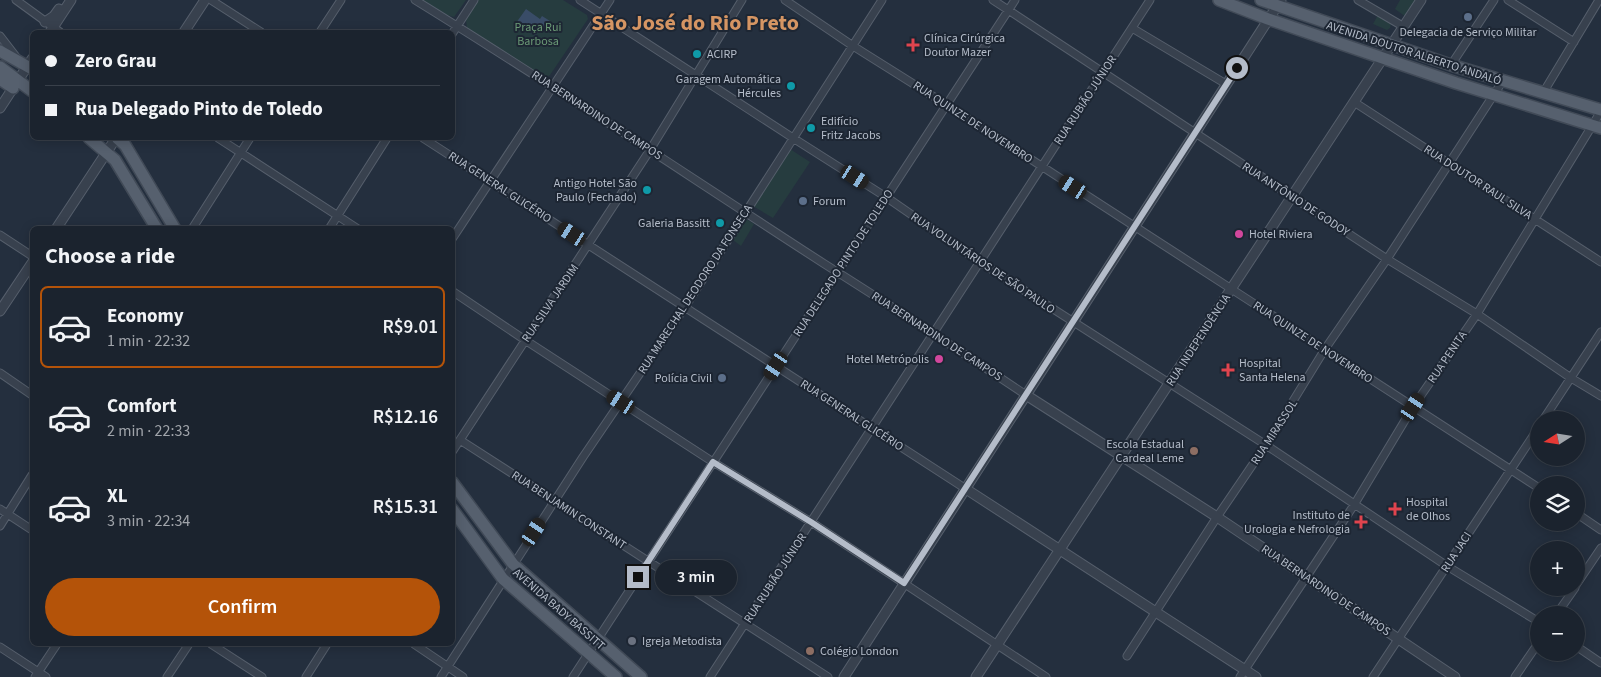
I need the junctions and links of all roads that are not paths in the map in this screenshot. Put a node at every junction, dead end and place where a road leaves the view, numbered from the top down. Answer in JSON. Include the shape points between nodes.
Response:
{"nodes":[{"id":1,"x":16,"y":0,"type":"edge"},
{"id":2,"x":64,"y":0,"type":"edge"},
{"id":3,"x":71,"y":0,"type":"edge"},
{"id":4,"x":205,"y":0,"type":"edge"},
{"id":5,"x":211,"y":0,"type":"edge"},
{"id":6,"x":341,"y":0,"type":"edge"},
{"id":7,"x":415,"y":0,"type":"edge"},
{"id":8,"x":474,"y":0,"type":"edge"},
{"id":9,"x":580,"y":0,"type":"edge"},
{"id":10,"x":610,"y":0,"type":"edge"},
{"id":11,"x":742,"y":0,"type":"edge"},
{"id":12,"x":785,"y":0,"type":"edge"},
{"id":13,"x":882,"y":0,"type":"edge"},
{"id":14,"x":993,"y":0,"type":"edge"},
{"id":15,"x":1015,"y":0,"type":"edge"},
{"id":16,"x":1150,"y":0,"type":"edge"},
{"id":17,"x":1219,"y":0,"type":"edge"},
{"id":18,"x":1261,"y":0,"type":"edge"},
{"id":19,"x":1358,"y":0,"type":"edge"},
{"id":20,"x":1494,"y":0,"type":"edge"},
{"id":21,"x":1508,"y":0,"type":"edge"},
{"id":22,"x":1598,"y":0,"type":"edge"},
{"id":23,"x":1420,"y":1,"type":"edge"},
{"id":24,"x":1279,"y":3,"type":"edge"},
{"id":25,"x":1009,"y":9,"type":"junction"},
{"id":26,"x":601,"y":14,"type":"junction"},
{"id":27,"x":1268,"y":19,"type":"junction"},
{"id":28,"x":457,"y":27,"type":"junction"},
{"id":29,"x":1132,"y":28,"type":"junction"},
{"id":30,"x":1403,"y":28,"type":"junction"},
{"id":31,"x":52,"y":29,"type":"edge"},
{"id":32,"x":185,"y":30,"type":"edge"},
{"id":33,"x":258,"y":30,"type":"edge"},
{"id":34,"x":321,"y":30,"type":"edge"},
{"id":35,"x":455,"y":30,"type":"edge"},
{"id":36,"x":0,"y":36,"type":"edge"},
{"id":37,"x":1574,"y":42,"type":"junction"},
{"id":38,"x":853,"y":46,"type":"junction"},
{"id":39,"x":1392,"y":46,"type":"junction"},
{"id":40,"x":0,"y":51,"type":"edge"},
{"id":41,"x":1383,"y":57,"type":"junction"},
{"id":42,"x":28,"y":63,"type":"edge"},
{"id":43,"x":1451,"y":65,"type":"junction"},
{"id":44,"x":0,"y":67,"type":"edge"},
{"id":45,"x":1103,"y":73,"type":"junction"},
{"id":46,"x":696,"y":75,"type":"junction"},
{"id":47,"x":0,"y":79,"type":"edge"},
{"id":48,"x":1502,"y":82,"type":"junction"},
{"id":49,"x":16,"y":84,"type":"junction"},
{"id":50,"x":1226,"y":84,"type":"junction"},
{"id":51,"x":553,"y":86,"type":"junction"},
{"id":52,"x":30,"y":89,"type":"edge"},
{"id":53,"x":1542,"y":93,"type":"junction"},
{"id":54,"x":1494,"y":95,"type":"junction"},
{"id":55,"x":1354,"y":102,"type":"junction"},
{"id":56,"x":947,"y":105,"type":"junction"},
{"id":57,"x":0,"y":108,"type":"edge"},
{"id":58,"x":1601,"y":111,"type":"edge"},
{"id":59,"x":1596,"y":127,"type":"edge"},
{"id":60,"x":1195,"y":133,"type":"junction"},
{"id":61,"x":793,"y":138,"type":"junction"},
{"id":62,"x":92,"y":140,"type":"edge"},
{"id":63,"x":115,"y":140,"type":"edge"},
{"id":64,"x":119,"y":140,"type":"edge"},
{"id":65,"x":221,"y":140,"type":"edge"},
{"id":66,"x":249,"y":140,"type":"edge"},
{"id":67,"x":386,"y":140,"type":"edge"},
{"id":68,"x":426,"y":140,"type":"edge"},
{"id":69,"x":650,"y":150,"type":"junction"},
{"id":70,"x":107,"y":152,"type":"junction"},
{"id":71,"x":240,"y":152,"type":"junction"},
{"id":72,"x":1449,"y":164,"type":"junction"},
{"id":73,"x":1042,"y":166,"type":"junction"},
{"id":74,"x":490,"y":180,"type":"junction"},
{"id":75,"x":1292,"y":196,"type":"junction"},
{"id":76,"x":886,"y":197,"type":"junction"},
{"id":77,"x":746,"y":212,"type":"junction"},
{"id":78,"x":338,"y":215,"type":"junction"},
{"id":79,"x":1534,"y":219,"type":"junction"},
{"id":80,"x":58,"y":226,"type":"edge"},
{"id":81,"x":154,"y":226,"type":"edge"},
{"id":82,"x":173,"y":226,"type":"edge"},
{"id":83,"x":194,"y":226,"type":"edge"},
{"id":84,"x":331,"y":226,"type":"edge"},
{"id":85,"x":354,"y":226,"type":"edge"},
{"id":86,"x":1134,"y":227,"type":"junction"},
{"id":87,"x":455,"y":234,"type":"edge"},
{"id":88,"x":0,"y":235,"type":"edge"},
{"id":89,"x":589,"y":245,"type":"junction"},
{"id":90,"x":30,"y":255,"type":"edge"},
{"id":91,"x":1387,"y":259,"type":"junction"},
{"id":92,"x":980,"y":262,"type":"junction"},
{"id":93,"x":1601,"y":262,"type":"edge"},
{"id":94,"x":30,"y":266,"type":"edge"},
{"id":95,"x":838,"y":272,"type":"junction"},
{"id":96,"x":1231,"y":290,"type":"junction"},
{"id":97,"x":455,"y":293,"type":"edge"},
{"id":98,"x":685,"y":307,"type":"junction"},
{"id":99,"x":0,"y":311,"type":"edge"},
{"id":100,"x":1476,"y":314,"type":"junction"},
{"id":101,"x":1073,"y":322,"type":"junction"},
{"id":102,"x":1601,"y":332,"type":"edge"},
{"id":103,"x":934,"y":333,"type":"junction"},
{"id":104,"x":525,"y":340,"type":"junction"},
{"id":105,"x":1325,"y":349,"type":"junction"},
{"id":106,"x":776,"y":366,"type":"junction"},
{"id":107,"x":0,"y":372,"type":"edge"},
{"id":108,"x":1571,"y":378,"type":"junction"},
{"id":109,"x":1170,"y":383,"type":"junction"},
{"id":110,"x":30,"y":393,"type":"edge"},
{"id":111,"x":1026,"y":395,"type":"junction"},
{"id":112,"x":1601,"y":396,"type":"edge"},
{"id":113,"x":621,"y":402,"type":"junction"},
{"id":114,"x":1413,"y":407,"type":"junction"},
{"id":115,"x":1549,"y":411,"type":"edge"},
{"id":116,"x":872,"y":428,"type":"junction"},
{"id":117,"x":460,"y":440,"type":"junction"},
{"id":118,"x":1530,"y":440,"type":"edge"},
{"id":119,"x":1266,"y":445,"type":"junction"},
{"id":120,"x":455,"y":448,"type":"edge"},
{"id":121,"x":1122,"y":456,"type":"junction"},
{"id":122,"x":713,"y":462,"type":"junction"},
{"id":123,"x":1510,"y":470,"type":"junction"},
{"id":124,"x":30,"y":478,"type":"edge"},
{"id":125,"x":1530,"y":482,"type":"edge"},
{"id":126,"x":455,"y":486,"type":"edge"},
{"id":127,"x":966,"y":489,"type":"junction"},
{"id":128,"x":555,"y":500,"type":"junction"},
{"id":129,"x":1354,"y":505,"type":"junction"},
{"id":130,"x":0,"y":509,"type":"edge"},
{"id":131,"x":455,"y":513,"type":"edge"},
{"id":132,"x":8,"y":515,"type":"junction"},
{"id":133,"x":1217,"y":517,"type":"junction"},
{"id":134,"x":1585,"y":519,"type":"edge"},
{"id":135,"x":811,"y":522,"type":"junction"},
{"id":136,"x":0,"y":526,"type":"edge"},
{"id":137,"x":30,"y":529,"type":"edge"},
{"id":138,"x":1601,"y":530,"type":"edge"},
{"id":139,"x":1601,"y":548,"type":"edge"},
{"id":140,"x":1060,"y":550,"type":"junction"},
{"id":141,"x":648,"y":561,"type":"junction"},
{"id":142,"x":513,"y":564,"type":"junction"},
{"id":143,"x":1447,"y":566,"type":"junction"},
{"id":144,"x":1585,"y":572,"type":"edge"},
{"id":145,"x":1306,"y":576,"type":"junction"},
{"id":146,"x":503,"y":579,"type":"junction"},
{"id":147,"x":904,"y":583,"type":"junction"},
{"id":148,"x":1156,"y":612,"type":"junction"},
{"id":149,"x":1530,"y":617,"type":"edge"},
{"id":150,"x":745,"y":623,"type":"junction"},
{"id":151,"x":598,"y":639,"type":"junction"},
{"id":152,"x":1398,"y":639,"type":"junction"},
{"id":153,"x":55,"y":646,"type":"edge"},
{"id":154,"x":188,"y":646,"type":"edge"},
{"id":155,"x":214,"y":646,"type":"edge"},
{"id":156,"x":326,"y":646,"type":"edge"},
{"id":157,"x":417,"y":646,"type":"edge"},
{"id":158,"x":997,"y":646,"type":"junction"},
{"id":159,"x":0,"y":647,"type":"edge"},
{"id":160,"x":1585,"y":652,"type":"edge"},
{"id":161,"x":588,"y":653,"type":"junction"},
{"id":162,"x":1127,"y":656,"type":"dead end"},
{"id":163,"x":1530,"y":656,"type":"edge"},
{"id":164,"x":1601,"y":663,"type":"edge"},
{"id":165,"x":448,"y":667,"type":"junction"},
{"id":166,"x":1242,"y":673,"type":"edge"},
{"id":167,"x":37,"y":675,"type":"edge"},
{"id":168,"x":46,"y":677,"type":"edge"},
{"id":169,"x":167,"y":677,"type":"edge"},
{"id":170,"x":262,"y":677,"type":"edge"},
{"id":171,"x":306,"y":677,"type":"edge"},
{"id":172,"x":441,"y":677,"type":"edge"},
{"id":173,"x":463,"y":677,"type":"edge"},
{"id":174,"x":573,"y":677,"type":"edge"},
{"id":175,"x":616,"y":677,"type":"edge"},
{"id":176,"x":641,"y":677,"type":"edge"},
{"id":177,"x":710,"y":677,"type":"edge"},
{"id":178,"x":828,"y":677,"type":"edge"},
{"id":179,"x":844,"y":677,"type":"edge"},
{"id":180,"x":976,"y":677,"type":"edge"},
{"id":181,"x":1046,"y":677,"type":"edge"},
{"id":182,"x":1256,"y":677,"type":"edge"},
{"id":183,"x":1373,"y":677,"type":"edge"},
{"id":184,"x":1454,"y":677,"type":"edge"},
{"id":185,"x":1516,"y":677,"type":"edge"}],
"edges":[{"from":1,"to":31,"type":"street"},
{"from":2,"to":31,"type":"street","via":[[54,16]]},
{"from":3,"to":31,"type":"street"},
{"from":4,"to":32,"type":"street"},
{"from":5,"to":33,"type":"street"},
{"from":6,"to":34,"type":"street"},
{"from":7,"to":28,"type":"street","name":"RUA BERNARDINO DE CAMPOS"},
{"from":8,"to":28,"type":"street"},
{"from":9,"to":26,"type":"street","name":"RUA VOLUNTÁRIOS DE SÃO PAULO"},
{"from":10,"to":26,"type":"street"},
{"from":11,"to":46,"type":"street","name":"RUA SILVA JARDIM"},
{"from":12,"to":38,"type":"street","name":"RUA QUINZE DE NOVEMBRO"},
{"from":13,"to":38,"type":"street","name":"RUA MARECHAL DEODORO DA FONSECA"},
{"from":14,"to":25,"type":"street","name":"RUA ANTÔNIO DE GODOY"},
{"from":15,"to":25,"type":"street","name":"RUA DELEGADO PINTO DE TOLEDO"},
{"from":16,"to":29,"type":"street","name":"RUA RUBIÃO JÚNIOR"},
{"from":17,"to":27,"type":"main road","name":"AVENIDA DOUTOR ALBERTO ANDALÓ"},
{"from":18,"to":24,"type":"main road","name":"AVENIDA DOUTOR ALBERTO ANDALÓ"},
{"from":19,"to":30,"type":"street"},
{"from":20,"to":43,"type":"street"},
{"from":21,"to":37,"type":"street"},
{"from":22,"to":37,"type":"street"},
{"from":23,"to":30,"type":"street","name":"RUA INDEPENDÊNCIA"},
{"from":24,"to":27,"type":"street"},
{"from":24,"to":39,"type":"main road","name":"AVENIDA DOUTOR ALBERTO ANDALÓ"},
{"from":25,"to":45,"type":"street","name":"RUA ANTÔNIO DE GODOY"},
{"from":25,"to":56,"type":"street","name":"RUA DELEGADO PINTO DE TOLEDO"},
{"from":26,"to":46,"type":"street","name":"RUA VOLUNTÁRIOS DE SÃO PAULO"},
{"from":26,"to":51,"type":"street"},
{"from":27,"to":41,"type":"main road","name":"AVENIDA DOUTOR ALBERTO ANDALÓ"},
{"from":27,"to":50,"type":"street"},
{"from":28,"to":35,"type":"street"},
{"from":28,"to":51,"type":"street","name":"RUA BERNARDINO DE CAMPOS"},
{"from":29,"to":45,"type":"street","name":"RUA RUBIÃO JÚNIOR"},
{"from":29,"to":50,"type":"street"},
{"from":30,"to":39,"type":"street","name":"RUA INDEPENDÊNCIA"},
{"from":36,"to":42,"type":"street"},
{"from":37,"to":53,"type":"street"},
{"from":38,"to":56,"type":"street","name":"RUA QUINZE DE NOVEMBRO"},
{"from":38,"to":61,"type":"street","name":"RUA MARECHAL DEODORO DA FONSECA"},
{"from":39,"to":41,"type":"street","name":"RUA INDEPENDÊNCIA"},
{"from":39,"to":43,"type":"main road","name":"AVENIDA DOUTOR ALBERTO ANDALÓ"},
{"from":40,"to":42,"type":"main road"},
{"from":41,"to":54,"type":"main road","name":"AVENIDA DOUTOR ALBERTO ANDALÓ"},
{"from":41,"to":55,"type":"street","name":"RUA INDEPENDÊNCIA"},
{"from":42,"to":49,"type":"street"},
{"from":43,"to":48,"type":"main road","name":"AVENIDA DOUTOR ALBERTO ANDALÓ"},
{"from":44,"to":49,"type":"main road"},
{"from":45,"to":60,"type":"street","name":"RUA ANTÔNIO DE GODOY"},
{"from":45,"to":73,"type":"street","name":"RUA RUBIÃO JÚNIOR"},
{"from":46,"to":61,"type":"street","name":"RUA VOLUNTÁRIOS DE SÃO PAULO"},
{"from":46,"to":69,"type":"street","name":"RUA SILVA JARDIM"},
{"from":47,"to":49,"type":"main road"},
{"from":48,"to":53,"type":"main road","name":"AVENIDA DOUTOR ALBERTO ANDALÓ"},
{"from":48,"to":54,"type":"street","name":"RUA MIRASSOL"},
{"from":49,"to":52,"type":"main road"},
{"from":49,"to":57,"type":"street"},
{"from":50,"to":60,"type":"street"},
{"from":51,"to":69,"type":"street","name":"RUA BERNARDINO DE CAMPOS"},
{"from":51,"to":74,"type":"street"},
{"from":53,"to":58,"type":"main road","name":"AVENIDA DOUTOR ALBERTO ANDALÓ"},
{"from":54,"to":59,"type":"main road","name":"AVENIDA DOUTOR ALBERTO ANDALÓ"},
{"from":54,"to":72,"type":"street","name":"RUA MIRASSOL"},
{"from":55,"to":72,"type":"street","name":"RUA DOUTOR RAUL SILVA"},
{"from":55,"to":75,"type":"street","name":"RUA INDEPENDÊNCIA"},
{"from":56,"to":73,"type":"street","name":"RUA QUINZE DE NOVEMBRO"},
{"from":56,"to":76,"type":"street","name":"RUA DELEGADO PINTO DE TOLEDO"},
{"from":58,"to":59,"type":"street","name":"RUA PENITA"},
{"from":59,"to":79,"type":"street","name":"RUA PENITA"},
{"from":60,"to":75,"type":"street","name":"RUA ANTÔNIO DE GODOY"},
{"from":60,"to":86,"type":"street"},
{"from":61,"to":76,"type":"street","name":"RUA VOLUNTÁRIOS DE SÃO PAULO"},
{"from":61,"to":77,"type":"street","name":"RUA MARECHAL DEODORO DA FONSECA"},
{"from":62,"to":70,"type":"main road"},
{"from":63,"to":70,"type":"street"},
{"from":64,"to":82,"type":"main road","via":[[125,145]]},
{"from":65,"to":71,"type":"street"},
{"from":66,"to":71,"type":"street"},
{"from":67,"to":78,"type":"street"},
{"from":68,"to":74,"type":"street","name":"RUA GENERAL GLICÉRIO"},
{"from":69,"to":77,"type":"street","name":"RUA BERNARDINO DE CAMPOS"},
{"from":69,"to":89,"type":"street","name":"RUA SILVA JARDIM"},
{"from":70,"to":80,"type":"street"},
{"from":70,"to":81,"type":"main road"},
{"from":71,"to":78,"type":"street"},
{"from":71,"to":83,"type":"street"},
{"from":72,"to":79,"type":"street","name":"RUA DOUTOR RAUL SILVA"},
{"from":72,"to":91,"type":"street","name":"RUA MIRASSOL"},
{"from":73,"to":86,"type":"street","name":"RUA QUINZE DE NOVEMBRO"},
{"from":73,"to":92,"type":"street","name":"RUA RUBIÃO JÚNIOR"},
{"from":74,"to":87,"type":"street"},
{"from":74,"to":89,"type":"street","name":"RUA GENERAL GLICÉRIO"},
{"from":75,"to":91,"type":"street","name":"RUA ANTÔNIO DE GODOY"},
{"from":75,"to":96,"type":"street","name":"RUA INDEPENDÊNCIA"},
{"from":76,"to":92,"type":"street","name":"RUA VOLUNTÁRIOS DE SÃO PAULO"},
{"from":76,"to":95,"type":"street","name":"RUA DELEGADO PINTO DE TOLEDO"},
{"from":77,"to":95,"type":"street","name":"RUA BERNARDINO DE CAMPOS"},
{"from":77,"to":98,"type":"street","name":"RUA MARECHAL DEODORO DA FONSECA"},
{"from":78,"to":84,"type":"street"},
{"from":78,"to":85,"type":"street"},
{"from":79,"to":93,"type":"street","name":"RUA DOUTOR RAUL SILVA"},
{"from":79,"to":100,"type":"street","name":"RUA PENITA"},
{"from":86,"to":96,"type":"street","name":"RUA QUINZE DE NOVEMBRO"},
{"from":86,"to":101,"type":"street"},
{"from":88,"to":90,"type":"street"},
{"from":89,"to":98,"type":"street","name":"RUA GENERAL GLICÉRIO"},
{"from":89,"to":104,"type":"street","name":"RUA SILVA JARDIM"},
{"from":91,"to":100,"type":"street","name":"RUA ANTÔNIO DE GODOY"},
{"from":91,"to":105,"type":"street","name":"RUA MIRASSOL"},
{"from":92,"to":101,"type":"street","name":"RUA VOLUNTÁRIOS DE SÃO PAULO"},
{"from":92,"to":103,"type":"street","name":"RUA RUBIÃO JÚNIOR"},
{"from":94,"to":99,"type":"street"},
{"from":95,"to":103,"type":"street","name":"RUA BERNARDINO DE CAMPOS"},
{"from":95,"to":106,"type":"street","name":"RUA DELEGADO PINTO DE TOLEDO"},
{"from":96,"to":105,"type":"street","name":"RUA QUINZE DE NOVEMBRO"},
{"from":96,"to":109,"type":"street","name":"RUA INDEPENDÊNCIA"},
{"from":97,"to":104,"type":"street"},
{"from":98,"to":106,"type":"street","name":"RUA GENERAL GLICÉRIO"},
{"from":98,"to":113,"type":"street","name":"RUA MARECHAL DEODORO DA FONSECA"},
{"from":100,"to":108,"type":"street","name":"RUA ANTÔNIO DE GODOY"},
{"from":100,"to":114,"type":"street","name":"RUA PENITA"},
{"from":101,"to":109,"type":"street","name":"RUA VOLUNTÁRIOS DE SÃO PAULO"},
{"from":101,"to":111,"type":"street"},
{"from":102,"to":108,"type":"street"},
{"from":103,"to":111,"type":"street","name":"RUA BERNARDINO DE CAMPOS"},
{"from":103,"to":116,"type":"street","name":"RUA RUBIÃO JÚNIOR"},
{"from":104,"to":113,"type":"street"},
{"from":104,"to":117,"type":"street","name":"RUA SILVA JARDIM"},
{"from":105,"to":114,"type":"street","name":"RUA QUINZE DE NOVEMBRO"},
{"from":105,"to":119,"type":"street","name":"RUA MIRASSOL"},
{"from":106,"to":116,"type":"street","name":"RUA GENERAL GLICÉRIO"},
{"from":106,"to":122,"type":"street","name":"RUA DELEGADO PINTO DE TOLEDO"},
{"from":107,"to":110,"type":"street"},
{"from":108,"to":112,"type":"street","name":"RUA ANTÔNIO DE GODOY"},
{"from":108,"to":115,"type":"street"},
{"from":109,"to":119,"type":"street","name":"RUA VOLUNTÁRIOS DE SÃO PAULO"},
{"from":109,"to":121,"type":"street","name":"RUA INDEPENDÊNCIA"},
{"from":111,"to":121,"type":"street","name":"RUA BERNARDINO DE CAMPOS"},
{"from":111,"to":127,"type":"street"},
{"from":113,"to":122,"type":"street"},
{"from":113,"to":128,"type":"street","name":"RUA MARECHAL DEODORO DA FONSECA"},
{"from":114,"to":123,"type":"street","name":"RUA QUINZE DE NOVEMBRO"},
{"from":114,"to":129,"type":"street","name":"RUA PENITA"},
{"from":116,"to":127,"type":"street","name":"RUA GENERAL GLICÉRIO"},
{"from":116,"to":135,"type":"street","name":"RUA RUBIÃO JÚNIOR"},
{"from":117,"to":120,"type":"street","name":"RUA SILVA JARDIM"},
{"from":117,"to":128,"type":"street","name":"RUA BENJAMIN CONSTANT"},
{"from":118,"to":123,"type":"street","name":"RUA JACI"},
{"from":119,"to":129,"type":"street","name":"RUA VOLUNTÁRIOS DE SÃO PAULO"},
{"from":119,"to":133,"type":"street","name":"RUA MIRASSOL"},
{"from":121,"to":133,"type":"street","name":"RUA BERNARDINO DE CAMPOS"},
{"from":121,"to":140,"type":"street","name":"RUA INDEPENDÊNCIA"},
{"from":122,"to":135,"type":"street"},
{"from":122,"to":141,"type":"street","name":"RUA DELEGADO PINTO DE TOLEDO"},
{"from":123,"to":125,"type":"street","name":"RUA QUINZE DE NOVEMBRO"},
{"from":123,"to":143,"type":"street","name":"RUA JACI"},
{"from":124,"to":132,"type":"street"},
{"from":126,"to":142,"type":"main road","name":"AVENIDA BADY BASSITT"},
{"from":127,"to":140,"type":"street","name":"RUA GENERAL GLICÉRIO"},
{"from":127,"to":147,"type":"street"},
{"from":128,"to":141,"type":"street","name":"RUA BENJAMIN CONSTANT"},
{"from":128,"to":142,"type":"street","name":"RUA MARECHAL DEODORO DA FONSECA"},
{"from":129,"to":143,"type":"street","name":"RUA VOLUNTÁRIOS DE SÃO PAULO"},
{"from":129,"to":145,"type":"street","name":"RUA PENITA"},
{"from":130,"to":132,"type":"street"},
{"from":131,"to":146,"type":"main road","name":"AVENIDA BADY BASSITT"},
{"from":132,"to":136,"type":"street"},
{"from":132,"to":137,"type":"street"},
{"from":133,"to":145,"type":"street","name":"RUA BERNARDINO DE CAMPOS"},
{"from":133,"to":148,"type":"street","name":"RUA MIRASSOL"},
{"from":134,"to":138,"type":"street"},
{"from":135,"to":147,"type":"street"},
{"from":135,"to":150,"type":"street","name":"RUA RUBIÃO JÚNIOR"},
{"from":139,"to":144,"type":"street"},
{"from":140,"to":148,"type":"street","name":"RUA GENERAL GLICÉRIO"},
{"from":140,"to":158,"type":"street","name":"RUA INDEPENDÊNCIA"},
{"from":141,"to":150,"type":"street","name":"RUA BENJAMIN CONSTANT"},
{"from":141,"to":151,"type":"street","name":"RUA DELEGADO PINTO DE TOLEDO"},
{"from":142,"to":146,"type":"street","name":"RUA MARECHAL DEODORO DA FONSECA"},
{"from":142,"to":151,"type":"main road","name":"AVENIDA BADY BASSITT"},
{"from":143,"to":149,"type":"street","name":"RUA VOLUNTÁRIOS DE SÃO PAULO"},
{"from":143,"to":152,"type":"street","name":"RUA JACI"},
{"from":145,"to":152,"type":"street","name":"RUA BERNARDINO DE CAMPOS"},
{"from":145,"to":166,"type":"street","name":"RUA PENITA"},
{"from":146,"to":161,"type":"main road","name":"AVENIDA BADY BASSITT"},
{"from":146,"to":165,"type":"street","name":"RUA MARECHAL DEODORO DA FONSECA"},
{"from":147,"to":158,"type":"street"},
{"from":147,"to":179,"type":"street"},
{"from":148,"to":162,"type":"street","name":"RUA MIRASSOL"},
{"from":148,"to":166,"type":"street","name":"RUA GENERAL GLICÉRIO"},
{"from":150,"to":177,"type":"street","name":"RUA RUBIÃO JÚNIOR"},
{"from":150,"to":178,"type":"street","name":"RUA BENJAMIN CONSTANT"},
{"from":151,"to":161,"type":"street","name":"RUA DELEGADO PINTO DE TOLEDO"},
{"from":151,"to":176,"type":"main road","name":"AVENIDA BADY BASSITT"},
{"from":152,"to":183,"type":"street","name":"RUA JACI"},
{"from":152,"to":184,"type":"street","name":"RUA BERNARDINO DE CAMPOS"},
{"from":153,"to":167,"type":"street"},
{"from":154,"to":169,"type":"street"},
{"from":155,"to":170,"type":"street"},
{"from":156,"to":171,"type":"street"},
{"from":157,"to":165,"type":"street"},
{"from":158,"to":180,"type":"street","name":"RUA INDEPENDÊNCIA"},
{"from":158,"to":181,"type":"street"},
{"from":159,"to":167,"type":"street"},
{"from":160,"to":164,"type":"street"},
{"from":161,"to":174,"type":"street","name":"RUA DELEGADO PINTO DE TOLEDO"},
{"from":161,"to":175,"type":"main road","name":"AVENIDA BADY BASSITT"},
{"from":163,"to":185,"type":"street"},
{"from":165,"to":172,"type":"street","name":"RUA MARECHAL DEODORO DA FONSECA"},
{"from":165,"to":173,"type":"street"},
{"from":166,"to":182,"type":"street","name":"RUA GENERAL GLICÉRIO"},
{"from":167,"to":168,"type":"street"}]}
